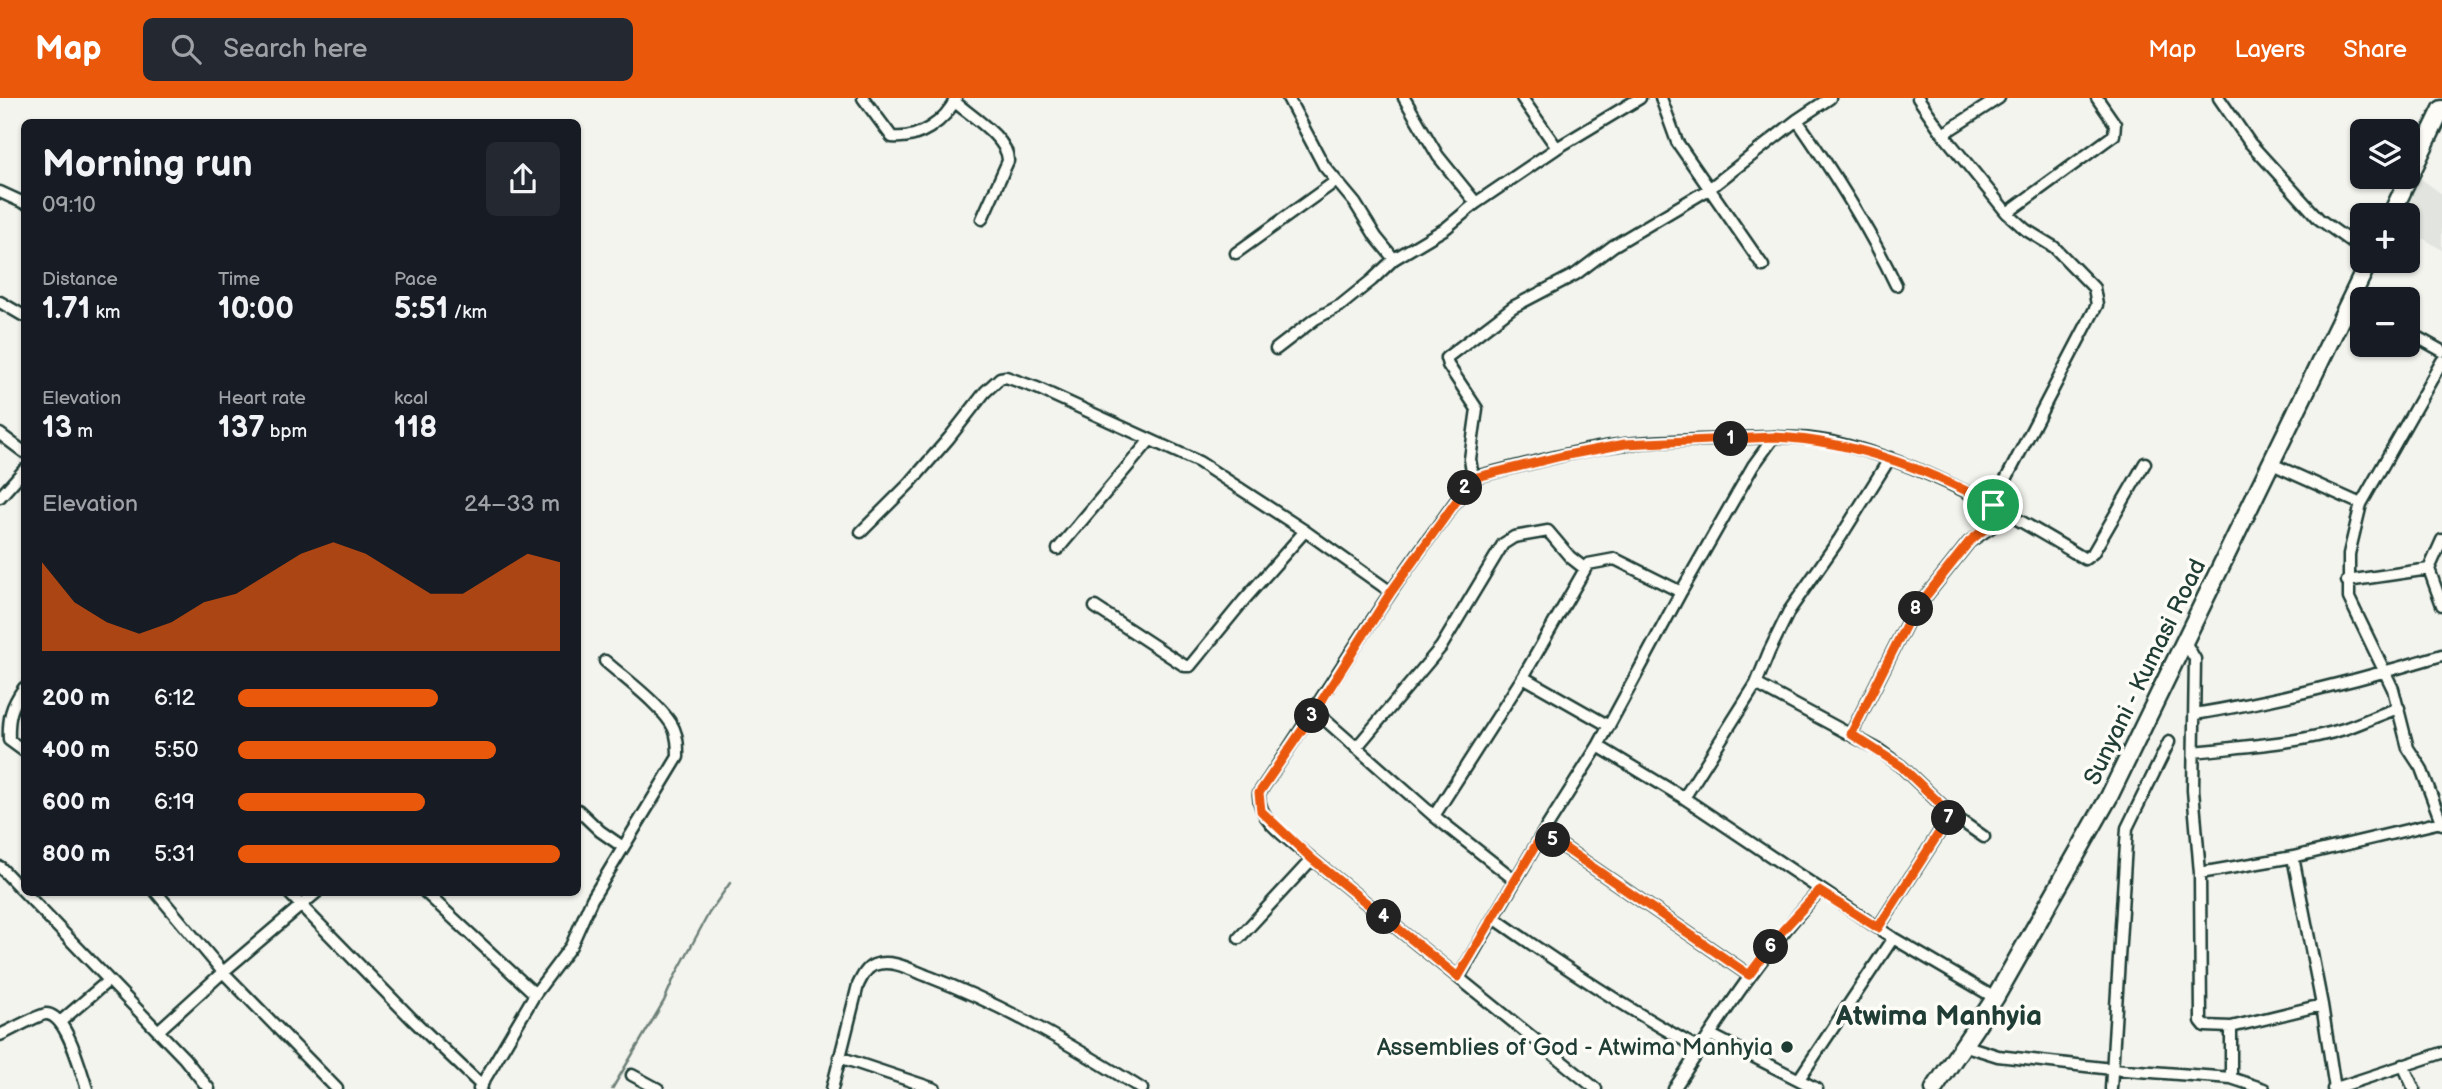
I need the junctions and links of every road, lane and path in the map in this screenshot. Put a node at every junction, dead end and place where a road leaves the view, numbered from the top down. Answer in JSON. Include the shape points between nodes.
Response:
{"nodes":[{"id":1,"x":863,"y":98,"type":"edge"},
{"id":2,"x":1288,"y":98,"type":"edge"},
{"id":3,"x":1404,"y":98,"type":"edge"},
{"id":4,"x":1522,"y":98,"type":"edge"},
{"id":5,"x":1640,"y":98,"type":"edge"},
{"id":6,"x":1661,"y":98,"type":"edge"},
{"id":7,"x":1830,"y":98,"type":"edge"},
{"id":8,"x":1918,"y":98,"type":"edge"},
{"id":9,"x":2097,"y":98,"type":"edge"},
{"id":10,"x":2219,"y":98,"type":"edge"},
{"id":11,"x":1993,"y":99,"type":"edge"},
{"id":12,"x":956,"y":100,"type":"edge"},
{"id":13,"x":2440,"y":117,"type":"edge"},
{"id":14,"x":1797,"y":120,"type":"junction"},
{"id":15,"x":1943,"y":134,"type":"junction"},
{"id":16,"x":1558,"y":148,"type":"junction"},
{"id":17,"x":1336,"y":181,"type":"junction"},
{"id":18,"x":1709,"y":189,"type":"junction"},
{"id":19,"x":0,"y":192,"type":"edge"},
{"id":20,"x":21,"y":202,"type":"edge"},
{"id":21,"x":1476,"y":203,"type":"junction"},
{"id":22,"x":2397,"y":203,"type":"edge"},
{"id":23,"x":2007,"y":214,"type":"junction"},
{"id":24,"x":982,"y":219,"type":"dead end"},
{"id":25,"x":2350,"y":241,"type":"edge"},
{"id":26,"x":1236,"y":253,"type":"dead end"},
{"id":27,"x":1394,"y":259,"type":"junction"},
{"id":28,"x":1763,"y":266,"type":"dead end"},
{"id":29,"x":1896,"y":285,"type":"dead end"},
{"id":30,"x":0,"y":302,"type":"edge"},
{"id":31,"x":21,"y":314,"type":"edge"},
{"id":32,"x":2350,"y":315,"type":"edge"},
{"id":33,"x":2420,"y":339,"type":"edge"},
{"id":34,"x":1276,"y":349,"type":"dead end"},
{"id":35,"x":2442,"y":351,"type":"edge"},
{"id":36,"x":2442,"y":362,"type":"edge"},
{"id":37,"x":0,"y":434,"type":"edge"},
{"id":38,"x":1774,"y":437,"type":"junction"},
{"id":39,"x":1150,"y":440,"type":"junction"},
{"id":40,"x":21,"y":450,"type":"edge"},
{"id":41,"x":1890,"y":458,"type":"junction"},
{"id":42,"x":2145,"y":463,"type":"dead end"},
{"id":43,"x":2272,"y":464,"type":"junction"},
{"id":44,"x":21,"y":473,"type":"edge"},
{"id":45,"x":1473,"y":478,"type":"junction"},
{"id":46,"x":0,"y":496,"type":"edge"},
{"id":47,"x":2361,"y":504,"type":"junction"},
{"id":48,"x":1993,"y":505,"type":"junction"},
{"id":49,"x":2011,"y":514,"type":"junction"},
{"id":50,"x":1305,"y":531,"type":"junction"},
{"id":51,"x":861,"y":532,"type":"dead end"},
{"id":52,"x":2442,"y":540,"type":"edge"},
{"id":53,"x":1058,"y":549,"type":"dead end"},
{"id":54,"x":1584,"y":568,"type":"junction"},
{"id":55,"x":2429,"y":569,"type":"junction"},
{"id":56,"x":2347,"y":581,"type":"junction"},
{"id":57,"x":1391,"y":592,"type":"junction"},
{"id":58,"x":1681,"y":592,"type":"junction"},
{"id":59,"x":2442,"y":605,"type":"edge"},
{"id":60,"x":1095,"y":607,"type":"dead end"},
{"id":61,"x":2185,"y":642,"type":"junction"},
{"id":62,"x":2442,"y":655,"type":"edge"},
{"id":63,"x":606,"y":661,"type":"dead end"},
{"id":64,"x":2385,"y":673,"type":"junction"},
{"id":65,"x":1522,"y":677,"type":"junction"},
{"id":66,"x":1756,"y":684,"type":"junction"},
{"id":67,"x":21,"y":692,"type":"edge"},
{"id":68,"x":2399,"y":708,"type":"junction"},
{"id":69,"x":1315,"y":711,"type":"junction"},
{"id":70,"x":2195,"y":714,"type":"junction"},
{"id":71,"x":1609,"y":726,"type":"junction"},
{"id":72,"x":1851,"y":734,"type":"junction"},
{"id":73,"x":4,"y":742,"type":"edge"},
{"id":74,"x":2169,"y":742,"type":"dead end"},
{"id":75,"x":1598,"y":746,"type":"junction"},
{"id":76,"x":1356,"y":748,"type":"junction"},
{"id":77,"x":21,"y":750,"type":"edge"},
{"id":78,"x":2194,"y":752,"type":"junction"},
{"id":79,"x":1684,"y":798,"type":"junction"},
{"id":80,"x":581,"y":813,"type":"edge"},
{"id":81,"x":1951,"y":814,"type":"junction"},
{"id":82,"x":1434,"y":816,"type":"junction"},
{"id":83,"x":2442,"y":823,"type":"edge"},
{"id":84,"x":1543,"y":833,"type":"junction"},
{"id":85,"x":1984,"y":837,"type":"dead end"},
{"id":86,"x":623,"y":847,"type":"junction"},
{"id":87,"x":2293,"y":857,"type":"junction"},
{"id":88,"x":1312,"y":859,"type":"junction"},
{"id":89,"x":0,"y":867,"type":"edge"},
{"id":90,"x":2200,"y":873,"type":"junction"},
{"id":91,"x":1515,"y":880,"type":"junction"},
{"id":92,"x":21,"y":889,"type":"edge"},
{"id":93,"x":1819,"y":891,"type":"junction"},
{"id":94,"x":28,"y":896,"type":"edge"},
{"id":95,"x":159,"y":896,"type":"edge"},
{"id":96,"x":292,"y":896,"type":"edge"},
{"id":97,"x":312,"y":896,"type":"edge"},
{"id":98,"x":429,"y":896,"type":"edge"},
{"id":99,"x":301,"y":906,"type":"junction"},
{"id":100,"x":1494,"y":918,"type":"junction"},
{"id":101,"x":1878,"y":928,"type":"junction"},
{"id":102,"x":1239,"y":938,"type":"dead end"},
{"id":103,"x":1893,"y":938,"type":"junction"},
{"id":104,"x":223,"y":972,"type":"junction"},
{"id":105,"x":1749,"y":975,"type":"junction"},
{"id":106,"x":1458,"y":977,"type":"junction"},
{"id":107,"x":109,"y":980,"type":"junction"},
{"id":108,"x":535,"y":994,"type":"junction"},
{"id":109,"x":1994,"y":998,"type":"junction"},
{"id":110,"x":2322,"y":1005,"type":"junction"},
{"id":111,"x":60,"y":1022,"type":"junction"},
{"id":112,"x":2231,"y":1027,"type":"junction"},
{"id":113,"x":158,"y":1031,"type":"junction"},
{"id":114,"x":0,"y":1035,"type":"edge"},
{"id":115,"x":1711,"y":1035,"type":"junction"},
{"id":116,"x":1963,"y":1045,"type":"junction"},
{"id":117,"x":1700,"y":1049,"type":"junction"},
{"id":118,"x":2442,"y":1053,"type":"edge"},
{"id":119,"x":839,"y":1057,"type":"junction"},
{"id":120,"x":2403,"y":1065,"type":"junction"},
{"id":121,"x":2112,"y":1069,"type":"junction"},
{"id":122,"x":632,"y":1075,"type":"dead end"},
{"id":123,"x":2231,"y":1078,"type":"junction"},
{"id":124,"x":1799,"y":1079,"type":"junction"},
{"id":125,"x":481,"y":1087,"type":"edge"},
{"id":126,"x":87,"y":1089,"type":"edge"},
{"id":127,"x":209,"y":1089,"type":"edge"},
{"id":128,"x":337,"y":1089,"type":"edge"},
{"id":129,"x":658,"y":1089,"type":"edge"},
{"id":130,"x":832,"y":1089,"type":"edge"},
{"id":131,"x":935,"y":1089,"type":"edge"},
{"id":132,"x":1142,"y":1089,"type":"edge"},
{"id":133,"x":1596,"y":1089,"type":"edge"},
{"id":134,"x":1674,"y":1089,"type":"edge"},
{"id":135,"x":1817,"y":1089,"type":"edge"},
{"id":136,"x":1934,"y":1089,"type":"edge"},
{"id":137,"x":2111,"y":1089,"type":"edge"},
{"id":138,"x":2264,"y":1089,"type":"edge"},
{"id":139,"x":2334,"y":1089,"type":"edge"},
{"id":140,"x":2414,"y":1089,"type":"edge"}],
"edges":[{"from":1,"to":12,"type":"street","via":[[892,137],[906,138],[931,128]]},
{"from":2,"to":17,"type":"street"},
{"from":3,"to":21,"type":"street","via":[[1438,156]]},
{"from":4,"to":16,"type":"street"},
{"from":5,"to":16,"type":"street"},
{"from":6,"to":18,"type":"street","via":[[1677,142]]},
{"from":7,"to":14,"type":"street"},
{"from":8,"to":15,"type":"street"},
{"from":9,"to":23,"type":"street","via":[[2115,124],[2114,135]]},
{"from":10,"to":25,"type":"street","via":[[2250,143],[2319,219]]},
{"from":11,"to":15,"type":"street"},
{"from":12,"to":24,"type":"street","via":[[998,138],[1008,155]]},
{"from":13,"to":22,"type":"main road"},
{"from":14,"to":18,"type":"street"},
{"from":14,"to":29,"type":"street","via":[[1842,184]]},
{"from":15,"to":23,"type":"street"},
{"from":16,"to":21,"type":"street"},
{"from":17,"to":26,"type":"street"},
{"from":17,"to":27,"type":"street"},
{"from":18,"to":28,"type":"street"},
{"from":18,"to":45,"type":"street","via":[[1613,246],[1576,274],[1513,307],[1446,358],[1477,409]]},
{"from":19,"to":20,"type":"street"},
{"from":21,"to":27,"type":"street","via":[[1446,228]]},
{"from":23,"to":48,"type":"street","via":[[2054,247],[2094,289],[2097,305]]},
{"from":27,"to":34,"type":"street","via":[[1341,305]]},
{"from":30,"to":31,"type":"street"},
{"from":32,"to":43,"type":"main road","name":"Sunyani - Kumasi Road"},
{"from":33,"to":35,"type":"street"},
{"from":36,"to":47,"type":"street"},
{"from":37,"to":40,"type":"street"},
{"from":38,"to":41,"type":"street","via":[[1830,442]]},
{"from":38,"to":45,"type":"street","via":[[1625,444]]},
{"from":38,"to":58,"type":"street"},
{"from":39,"to":50,"type":"street","via":[[1199,462]]},
{"from":39,"to":51,"type":"street","via":[[1037,388],[1000,378],[910,483]]},
{"from":39,"to":53,"type":"street"},
{"from":41,"to":48,"type":"street"},
{"from":41,"to":66,"type":"street","via":[[1790,611]]},
{"from":42,"to":49,"type":"street","via":[[2093,553],[2085,559]]},
{"from":43,"to":47,"type":"street"},
{"from":43,"to":61,"type":"main road","name":"Sunyani - Kumasi Road"},
{"from":44,"to":46,"type":"street"},
{"from":45,"to":57,"type":"street"},
{"from":47,"to":56,"type":"street"},
{"from":48,"to":49,"type":"street"},
{"from":49,"to":72,"type":"street","via":[[1969,542],[1911,615]]},
{"from":50,"to":57,"type":"street"},
{"from":50,"to":60,"type":"street","via":[[1190,666]]},
{"from":52,"to":55,"type":"street"},
{"from":54,"to":58,"type":"street","via":[[1615,559]]},
{"from":54,"to":65,"type":"street"},
{"from":54,"to":76,"type":"street","via":[[1548,531],[1514,537],[1503,544],[1441,647]]},
{"from":55,"to":56,"type":"street"},
{"from":55,"to":59,"type":"street"},
{"from":56,"to":64,"type":"street","via":[[2349,598]]},
{"from":57,"to":69,"type":"street"},
{"from":58,"to":71,"type":"street"},
{"from":61,"to":70,"type":"street","via":[[2195,659]]},
{"from":61,"to":109,"type":"main road","name":"Sunyani - Kumasi Road","via":[[2109,797]]},
{"from":62,"to":64,"type":"street"},
{"from":63,"to":86,"type":"street","via":[[665,715],[677,741],[678,757]]},
{"from":64,"to":68,"type":"street"},
{"from":64,"to":70,"type":"street","via":[[2269,702]]},
{"from":65,"to":71,"type":"street"},
{"from":65,"to":82,"type":"street"},
{"from":66,"to":72,"type":"street"},
{"from":66,"to":79,"type":"street"},
{"from":67,"to":73,"type":"street","via":[[9,713]]},
{"from":68,"to":78,"type":"street","via":[[2311,737]]},
{"from":68,"to":83,"type":"street","via":[[2408,748],[2421,768]]},
{"from":69,"to":76,"type":"street"},
{"from":69,"to":88,"type":"street","via":[[1259,793],[1261,811]]},
{"from":70,"to":78,"type":"street"},
{"from":71,"to":75,"type":"street"},
{"from":72,"to":81,"type":"street","via":[[1901,766]]},
{"from":73,"to":77,"type":"street"},
{"from":74,"to":121,"type":"street","via":[[2127,828]]},
{"from":75,"to":79,"type":"street"},
{"from":75,"to":84,"type":"street"},
{"from":76,"to":82,"type":"street"},
{"from":78,"to":90,"type":"street"},
{"from":79,"to":93,"type":"street"},
{"from":80,"to":86,"type":"street"},
{"from":81,"to":85,"type":"street"},
{"from":81,"to":101,"type":"street"},
{"from":82,"to":91,"type":"street"},
{"from":83,"to":87,"type":"street"},
{"from":84,"to":91,"type":"street"},
{"from":84,"to":105,"type":"street"},
{"from":86,"to":108,"type":"street","via":[[571,946]]},
{"from":87,"to":90,"type":"street"},
{"from":87,"to":110,"type":"street"},
{"from":88,"to":102,"type":"street"},
{"from":88,"to":106,"type":"street"},
{"from":89,"to":92,"type":"street"},
{"from":90,"to":112,"type":"street","via":[[2201,1021],[2205,1026]]},
{"from":91,"to":100,"type":"street"},
{"from":93,"to":101,"type":"street"},
{"from":93,"to":105,"type":"street"},
{"from":94,"to":107,"type":"street"},
{"from":95,"to":104,"type":"street"},
{"from":96,"to":99,"type":"street"},
{"from":97,"to":99,"type":"street"},
{"from":98,"to":108,"type":"street"},
{"from":99,"to":104,"type":"street"},
{"from":99,"to":125,"type":"street"},
{"from":100,"to":106,"type":"street"},
{"from":100,"to":117,"type":"street","via":[[1642,1018]]},
{"from":101,"to":103,"type":"street"},
{"from":103,"to":109,"type":"street"},
{"from":103,"to":124,"type":"street"},
{"from":104,"to":113,"type":"street"},
{"from":104,"to":128,"type":"street"},
{"from":105,"to":115,"type":"street"},
{"from":106,"to":133,"type":"street"},
{"from":107,"to":111,"type":"street"},
{"from":107,"to":113,"type":"street"},
{"from":108,"to":125,"type":"street"},
{"from":109,"to":116,"type":"main road","name":"Sunyani - Kumasi Road"},
{"from":110,"to":112,"type":"street"},
{"from":110,"to":139,"type":"street"},
{"from":111,"to":114,"type":"street","via":[[45,1014]]},
{"from":111,"to":126,"type":"street"},
{"from":112,"to":123,"type":"street"},
{"from":113,"to":127,"type":"street"},
{"from":115,"to":117,"type":"street"},
{"from":115,"to":124,"type":"street"},
{"from":116,"to":121,"type":"street","via":[[1998,1056]]},
{"from":116,"to":136,"type":"main road","name":"Sunyani - Kumasi Road"},
{"from":117,"to":134,"type":"street"},
{"from":118,"to":120,"type":"street"},
{"from":119,"to":130,"type":"street"},
{"from":119,"to":131,"type":"street"},
{"from":119,"to":132,"type":"street","via":[[865,971],[892,963],[977,995],[1052,1033]]},
{"from":120,"to":139,"type":"street"},
{"from":120,"to":140,"type":"street"},
{"from":121,"to":123,"type":"street"},
{"from":121,"to":137,"type":"street"},
{"from":122,"to":129,"type":"street"},
{"from":123,"to":138,"type":"street"},
{"from":124,"to":135,"type":"street"}]}
